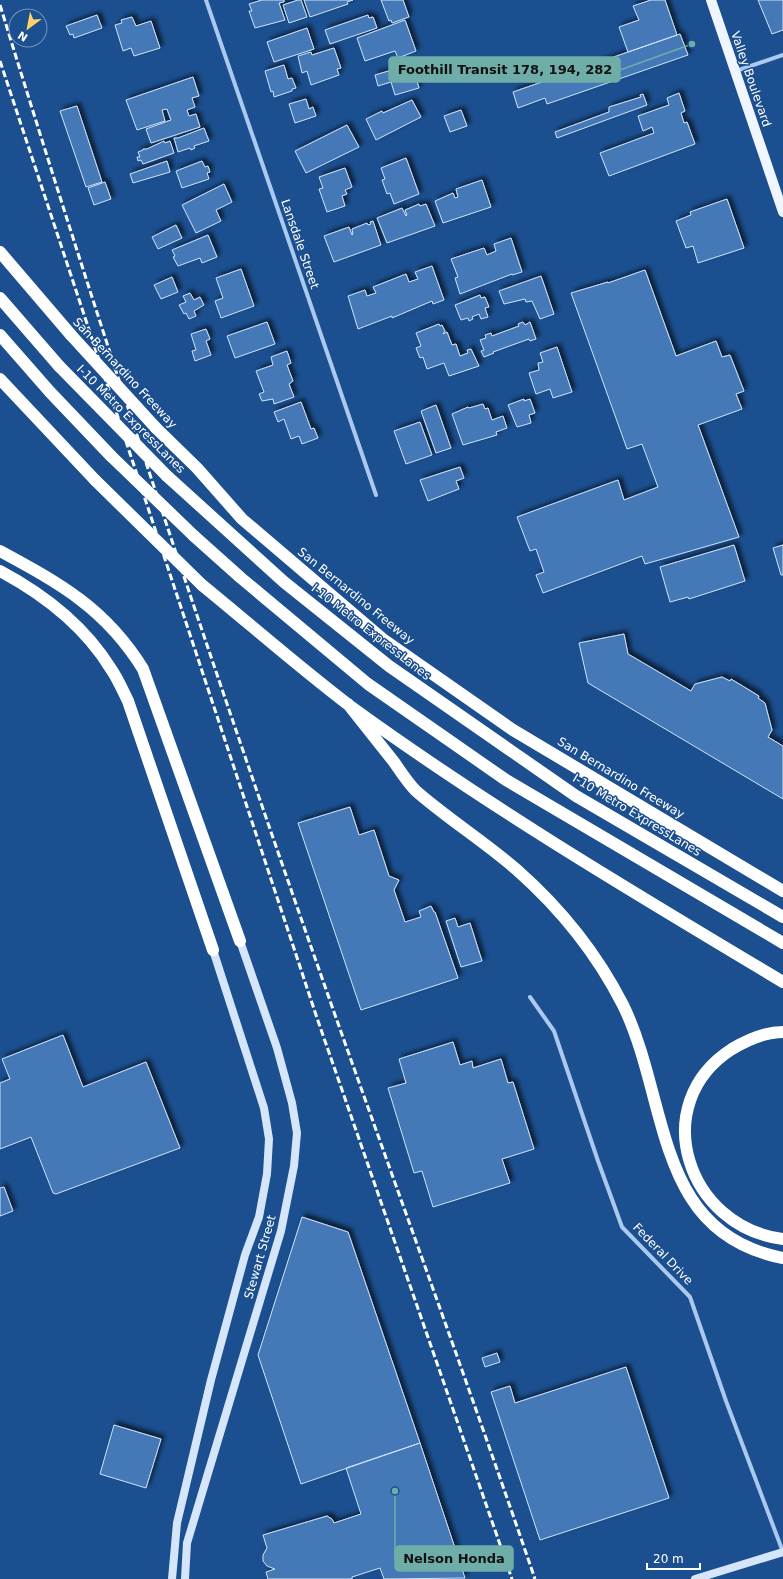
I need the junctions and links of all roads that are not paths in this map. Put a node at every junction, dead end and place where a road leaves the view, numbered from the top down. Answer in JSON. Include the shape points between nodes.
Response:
{"nodes":[{"id":1,"x":206,"y":0,"type":"edge"},
{"id":2,"x":711,"y":0,"type":"edge"},
{"id":3,"x":783,"y":55,"type":"edge"},
{"id":4,"x":735,"y":71,"type":"junction"},
{"id":5,"x":783,"y":212,"type":"edge"},
{"id":6,"x":0,"y":252,"type":"edge"},
{"id":7,"x":0,"y":298,"type":"edge"},
{"id":8,"x":0,"y":335,"type":"edge"},
{"id":9,"x":0,"y":379,"type":"edge"},
{"id":10,"x":376,"y":495,"type":"dead end"},
{"id":11,"x":0,"y":551,"type":"edge"},
{"id":12,"x":0,"y":571,"type":"edge"},
{"id":13,"x":348,"y":704,"type":"junction"},
{"id":14,"x":783,"y":891,"type":"edge"},
{"id":15,"x":783,"y":917,"type":"edge"},
{"id":16,"x":240,"y":940,"type":"joint"},
{"id":17,"x":783,"y":943,"type":"edge"},
{"id":18,"x":213,"y":950,"type":"joint"},
{"id":19,"x":783,"y":982,"type":"edge"},
{"id":20,"x":530,"y":997,"type":"dead end"},
{"id":21,"x":783,"y":1032,"type":"edge"},
{"id":22,"x":783,"y":1239,"type":"edge"},
{"id":23,"x":783,"y":1258,"type":"edge"},
{"id":24,"x":783,"y":1552,"type":"edge"},
{"id":25,"x":172,"y":1579,"type":"edge"},
{"id":26,"x":185,"y":1579,"type":"edge"},
{"id":27,"x":695,"y":1579,"type":"edge"}],
"edges":[{"from":1,"to":10,"type":"street","name":"Lansdale Street"},
{"from":2,"to":4,"type":"main road","name":"Valley Boulevard"},
{"from":3,"to":4,"type":"street"},
{"from":4,"to":5,"type":"main road","name":"Valley Boulevard"},
{"from":6,"to":14,"type":"highway","name":"San Bernardino Freeway","bridge":true,"via":[[71,335],[156,428],[197,468],[242,520],[384,640],[513,730]]},
{"from":7,"to":15,"type":"highway","name":"I-10 Metro ExpressLanes","bridge":true,"via":[[60,366],[167,476],[284,582],[389,666],[576,796]]},
{"from":8,"to":17,"type":"highway","bridge":true,"via":[[111,456],[194,536],[368,684],[506,780]]},
{"from":9,"to":13,"type":"highway","bridge":true,"via":[[94,480],[202,585]]},
{"from":11,"to":16,"type":"highway","via":[[39,572],[93,608],[129,645],[143,669]]},
{"from":12,"to":18,"type":"highway","via":[[41,596],[79,626],[111,669],[128,701]]},
{"from":13,"to":19,"type":"highway","via":[[412,750],[593,868]]},
{"from":13,"to":23,"type":"highway","via":[[415,790],[517,870],[582,939],[605,973],[628,1019],[683,1186],[700,1213],[729,1238],[762,1254]]},
{"from":16,"to":26,"type":"street","name":"Stewart Street","via":[[292,1103],[296,1133],[294,1166],[281,1231],[187,1543]]},
{"from":18,"to":25,"type":"street","name":"Stewart Street","via":[[264,1108],[269,1139],[267,1174],[259,1217],[245,1255],[211,1380],[177,1523]]},
{"from":20,"to":24,"type":"street","name":"Federal Drive","via":[[554,1031],[622,1227],[690,1297]]},
{"from":21,"to":22,"type":"highway","via":[[747,1040],[721,1056],[704,1074],[691,1096],[685,1120],[688,1159],[698,1182],[713,1204],[752,1231]]},
{"from":24,"to":27,"type":"street"}]}
